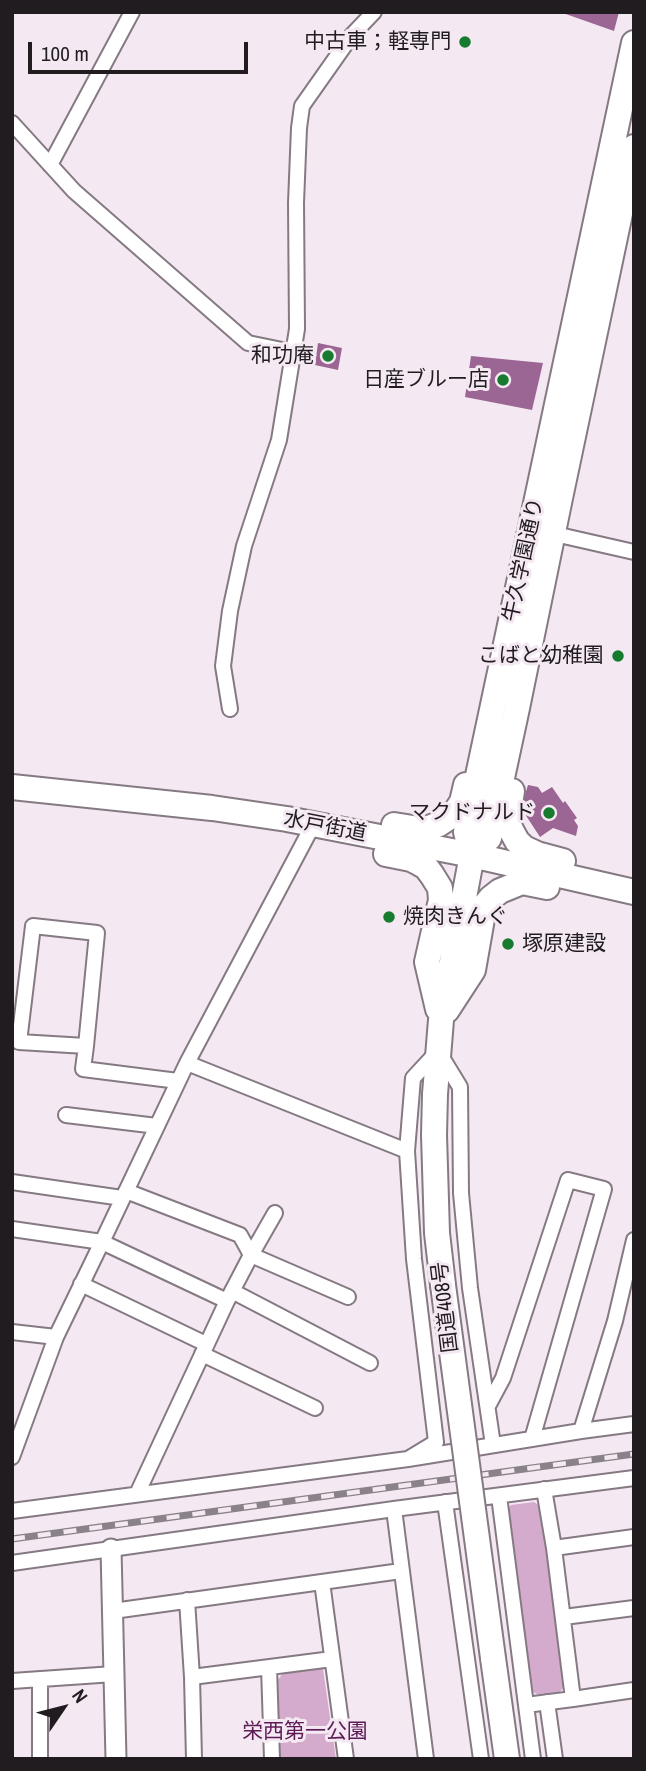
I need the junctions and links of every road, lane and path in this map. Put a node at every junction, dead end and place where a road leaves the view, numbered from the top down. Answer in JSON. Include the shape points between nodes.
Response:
{"nodes":[{"id":1,"x":132,"y":12,"type":"edge"},
{"id":2,"x":374,"y":12,"type":"edge"},
{"id":3,"x":634,"y":43,"type":"edge"},
{"id":4,"x":12,"y":123,"type":"edge"},
{"id":5,"x":634,"y":147,"type":"edge"},
{"id":6,"x":50,"y":165,"type":"junction"},
{"id":7,"x":292,"y":352,"type":"junction"},
{"id":8,"x":541,"y":531,"type":"junction"},
{"id":9,"x":634,"y":552,"type":"edge"},
{"id":10,"x":494,"y":695,"type":"junction"},
{"id":11,"x":517,"y":708,"type":"junction"},
{"id":12,"x":230,"y":709,"type":"dead end"},
{"id":13,"x":12,"y":787,"type":"edge"},
{"id":14,"x":313,"y":825,"type":"junction"},
{"id":15,"x":340,"y":829,"type":"junction"},
{"id":16,"x":472,"y":855,"type":"junction"},
{"id":17,"x":634,"y":882,"type":"edge"},
{"id":18,"x":601,"y":885,"type":"junction"},
{"id":19,"x":634,"y":892,"type":"edge"},
{"id":20,"x":441,"y":1020,"type":"junction"},
{"id":21,"x":86,"y":1046,"type":"junction"},
{"id":22,"x":438,"y":1051,"type":"junction"},
{"id":23,"x":187,"y":1063,"type":"junction"},
{"id":24,"x":178,"y":1081,"type":"junction"},
{"id":25,"x":66,"y":1115,"type":"dead end"},
{"id":26,"x":156,"y":1126,"type":"junction"},
{"id":27,"x":407,"y":1151,"type":"junction"},
{"id":28,"x":12,"y":1182,"type":"edge"},
{"id":29,"x":124,"y":1194,"type":"junction"},
{"id":30,"x":275,"y":1213,"type":"dead end"},
{"id":31,"x":12,"y":1229,"type":"edge"},
{"id":32,"x":634,"y":1240,"type":"edge"},
{"id":33,"x":103,"y":1242,"type":"junction"},
{"id":34,"x":251,"y":1255,"type":"junction"},
{"id":35,"x":81,"y":1284,"type":"junction"},
{"id":36,"x":230,"y":1296,"type":"junction"},
{"id":37,"x":348,"y":1297,"type":"dead end"},
{"id":38,"x":12,"y":1332,"type":"edge"},
{"id":39,"x":56,"y":1336,"type":"junction"},
{"id":40,"x":204,"y":1349,"type":"junction"},
{"id":41,"x":370,"y":1363,"type":"dead end"},
{"id":42,"x":488,"y":1406,"type":"junction"},
{"id":43,"x":315,"y":1408,"type":"dead end"},
{"id":44,"x":634,"y":1424,"type":"edge"},
{"id":45,"x":582,"y":1431,"type":"junction"},
{"id":46,"x":532,"y":1439,"type":"junction"},
{"id":47,"x":493,"y":1446,"type":"junction"},
{"id":48,"x":12,"y":1457,"type":"edge"},
{"id":49,"x":408,"y":1459,"type":"junction"},
{"id":50,"x":634,"y":1478,"type":"edge"},
{"id":51,"x":544,"y":1489,"type":"junction"},
{"id":52,"x":137,"y":1494,"type":"junction"},
{"id":53,"x":499,"y":1496,"type":"junction"},
{"id":54,"x":445,"y":1502,"type":"junction"},
{"id":55,"x":394,"y":1509,"type":"junction"},
{"id":56,"x":12,"y":1511,"type":"edge"},
{"id":57,"x":634,"y":1537,"type":"edge"},
{"id":58,"x":554,"y":1548,"type":"junction"},
{"id":59,"x":111,"y":1549,"type":"junction"},
{"id":60,"x":12,"y":1563,"type":"edge"},
{"id":61,"x":401,"y":1571,"type":"junction"},
{"id":62,"x":322,"y":1582,"type":"junction"},
{"id":63,"x":187,"y":1600,"type":"junction"},
{"id":64,"x":634,"y":1608,"type":"edge"},
{"id":65,"x":113,"y":1611,"type":"junction"},
{"id":66,"x":564,"y":1617,"type":"junction"},
{"id":67,"x":332,"y":1659,"type":"junction"},
{"id":68,"x":269,"y":1667,"type":"junction"},
{"id":69,"x":114,"y":1674,"type":"junction"},
{"id":70,"x":192,"y":1677,"type":"junction"},
{"id":71,"x":40,"y":1679,"type":"junction"},
{"id":72,"x":12,"y":1681,"type":"edge"},
{"id":73,"x":634,"y":1690,"type":"edge"},
{"id":74,"x":573,"y":1699,"type":"junction"},
{"id":75,"x":547,"y":1702,"type":"junction"},
{"id":76,"x":526,"y":1705,"type":"junction"},
{"id":77,"x":40,"y":1759,"type":"edge"},
{"id":78,"x":116,"y":1759,"type":"edge"},
{"id":79,"x":194,"y":1759,"type":"edge"},
{"id":80,"x":272,"y":1759,"type":"edge"},
{"id":81,"x":346,"y":1759,"type":"edge"},
{"id":82,"x":426,"y":1759,"type":"edge"},
{"id":83,"x":481,"y":1759,"type":"edge"},
{"id":84,"x":507,"y":1759,"type":"edge"},
{"id":85,"x":533,"y":1759,"type":"edge"},
{"id":86,"x":555,"y":1759,"type":"edge"}],
"edges":[{"from":1,"to":6,"type":"street"},
{"from":2,"to":7,"type":"street","via":[[302,106],[296,203],[297,329]]},
{"from":3,"to":8,"type":"highway","name":"牛久学園通り"},
{"from":4,"to":6,"type":"street"},
{"from":5,"to":8,"type":"highway","name":"牛久学園通り"},
{"from":6,"to":7,"type":"street","via":[[248,343]]},
{"from":7,"to":12,"type":"street","via":[[279,440],[244,546],[230,611],[223,666]]},
{"from":8,"to":9,"type":"street"},
{"from":8,"to":10,"type":"highway","name":"牛久学園通り"},
{"from":8,"to":11,"type":"highway","name":"牛久学園通り"},
{"from":10,"to":15,"type":"highway","via":[[480,724],[462,802],[454,814],[429,828],[367,820]]},
{"from":10,"to":16,"type":"highway","name":"牛久学園通り","via":[[466,832]]},
{"from":11,"to":16,"type":"highway","name":"牛久学園通り","via":[[489,838]]},
{"from":11,"to":17,"type":"highway","via":[[523,735],[508,817],[517,841],[537,854]]},
{"from":13,"to":14,"type":"highway","name":"水戸街道","via":[[212,808]]},
{"from":14,"to":15,"type":"highway","name":"水戸街道"},
{"from":14,"to":23,"type":"street"},
{"from":15,"to":16,"type":"highway","name":"水戸街道"},
{"from":15,"to":20,"type":"highway","via":[[362,850],[411,859],[426,867],[440,888],[427,962]]},
{"from":16,"to":18,"type":"highway","name":"水戸街道"},
{"from":16,"to":20,"type":"highway","name":"国道408号"},
{"from":18,"to":19,"type":"highway","name":"水戸街道"},
{"from":18,"to":20,"type":"highway","via":[[561,891],[522,882],[491,898],[473,970]]},
{"from":20,"to":22,"type":"highway","name":"国道408号"},
{"from":21,"to":21,"type":"street","via":[[97,933],[33,926],[19,1041]]},
{"from":21,"to":24,"type":"street","via":[[83,1069]]},
{"from":22,"to":27,"type":"street","via":[[413,1078]]},
{"from":22,"to":42,"type":"street","via":[[460,1087],[462,1206]]},
{"from":22,"to":84,"type":"highway","name":"国道408号","bridge":true,"via":[[437,1233]]},
{"from":23,"to":24,"type":"street"},
{"from":23,"to":27,"type":"street"},
{"from":24,"to":26,"type":"street"},
{"from":25,"to":26,"type":"street"},
{"from":26,"to":29,"type":"street"},
{"from":27,"to":49,"type":"street","via":[[414,1259],[436,1442]]},
{"from":28,"to":29,"type":"street"},
{"from":29,"to":33,"type":"street"},
{"from":29,"to":34,"type":"street","via":[[240,1235]]},
{"from":30,"to":34,"type":"street"},
{"from":31,"to":33,"type":"street"},
{"from":32,"to":45,"type":"street"},
{"from":33,"to":35,"type":"street"},
{"from":33,"to":36,"type":"street"},
{"from":34,"to":36,"type":"street"},
{"from":34,"to":37,"type":"street"},
{"from":35,"to":39,"type":"street"},
{"from":35,"to":40,"type":"street"},
{"from":36,"to":40,"type":"street"},
{"from":36,"to":41,"type":"street"},
{"from":38,"to":39,"type":"street"},
{"from":39,"to":48,"type":"street"},
{"from":40,"to":43,"type":"street"},
{"from":40,"to":52,"type":"street"},
{"from":42,"to":46,"type":"street","via":[[503,1378],[568,1180],[604,1189]]},
{"from":42,"to":47,"type":"street"},
{"from":44,"to":45,"type":"street"},
{"from":45,"to":46,"type":"street"},
{"from":46,"to":47,"type":"street"},
{"from":47,"to":49,"type":"street"},
{"from":49,"to":52,"type":"street"},
{"from":50,"to":51,"type":"street"},
{"from":51,"to":53,"type":"street"},
{"from":51,"to":58,"type":"street"},
{"from":52,"to":56,"type":"street"},
{"from":53,"to":54,"type":"street"},
{"from":53,"to":76,"type":"street"},
{"from":54,"to":55,"type":"street"},
{"from":54,"to":83,"type":"street"},
{"from":55,"to":59,"type":"street"},
{"from":55,"to":61,"type":"street"},
{"from":57,"to":58,"type":"street"},
{"from":58,"to":66,"type":"street"},
{"from":59,"to":60,"type":"street"},
{"from":59,"to":65,"type":"street"},
{"from":61,"to":62,"type":"street"},
{"from":61,"to":82,"type":"street"},
{"from":62,"to":63,"type":"street"},
{"from":62,"to":67,"type":"street"},
{"from":63,"to":65,"type":"street"},
{"from":63,"to":70,"type":"street"},
{"from":64,"to":66,"type":"street"},
{"from":65,"to":69,"type":"street"},
{"from":66,"to":74,"type":"street"},
{"from":67,"to":68,"type":"street"},
{"from":67,"to":81,"type":"street"},
{"from":68,"to":70,"type":"street"},
{"from":68,"to":80,"type":"street"},
{"from":69,"to":71,"type":"street"},
{"from":69,"to":78,"type":"street"},
{"from":70,"to":79,"type":"street"},
{"from":71,"to":72,"type":"street"},
{"from":71,"to":77,"type":"street"},
{"from":73,"to":74,"type":"street"},
{"from":74,"to":75,"type":"street"},
{"from":75,"to":76,"type":"street"},
{"from":75,"to":86,"type":"street"},
{"from":76,"to":85,"type":"street"}]}
